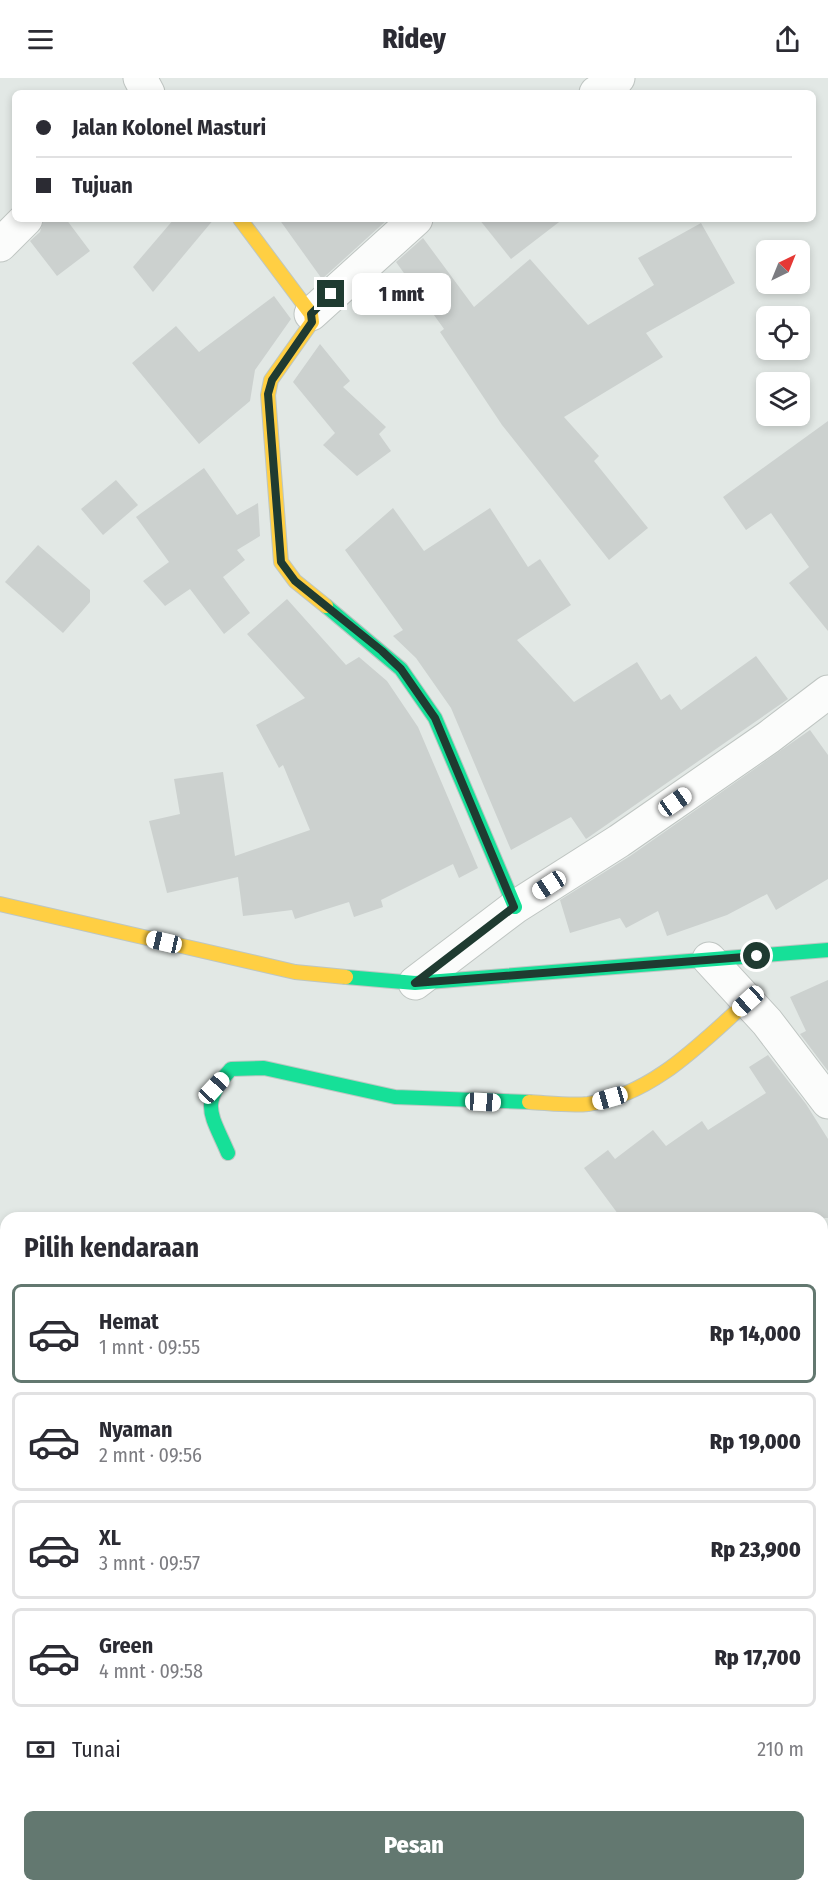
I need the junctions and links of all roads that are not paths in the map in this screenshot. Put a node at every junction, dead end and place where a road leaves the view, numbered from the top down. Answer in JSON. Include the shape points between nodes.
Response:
{"nodes":[{"id":1,"x":618,"y":78,"type":"edge"},
{"id":2,"x":600,"y":90,"type":"edge"},
{"id":3,"x":23,"y":222,"type":"edge"},
{"id":4,"x":242,"y":222,"type":"edge"},
{"id":5,"x":413,"y":222,"type":"edge"},
{"id":6,"x":0,"y":245,"type":"edge"},
{"id":7,"x":311,"y":314,"type":"junction"},
{"id":8,"x":828,"y":692,"type":"edge"},
{"id":9,"x":0,"y":904,"type":"edge"},
{"id":10,"x":514,"y":907,"type":"junction"},
{"id":11,"x":828,"y":950,"type":"edge"},
{"id":12,"x":709,"y":959,"type":"junction"},
{"id":13,"x":415,"y":983,"type":"junction"},
{"id":14,"x":748,"y":1001,"type":"junction"},
{"id":15,"x":828,"y":1102,"type":"edge"},
{"id":16,"x":228,"y":1152,"type":"dead end"}],
"edges":[{"from":1,"to":2,"type":"street"},
{"from":3,"to":6,"type":"street"},
{"from":4,"to":7,"type":"street"},
{"from":5,"to":7,"type":"street"},
{"from":7,"to":10,"type":"street","via":[[312,322],[272,380],[268,394],[281,562],[295,581],[401,669],[435,718]]},
{"from":8,"to":10,"type":"street","via":[[619,841]]},
{"from":9,"to":13,"type":"street","via":[[295,972]]},
{"from":10,"to":13,"type":"street"},
{"from":11,"to":12,"type":"street"},
{"from":12,"to":13,"type":"street"},
{"from":12,"to":14,"type":"street"},
{"from":14,"to":15,"type":"street"},
{"from":14,"to":16,"type":"street","via":[[679,1063],[632,1091],[588,1104],[395,1097],[264,1068],[231,1070],[214,1088],[209,1107]]}]}
